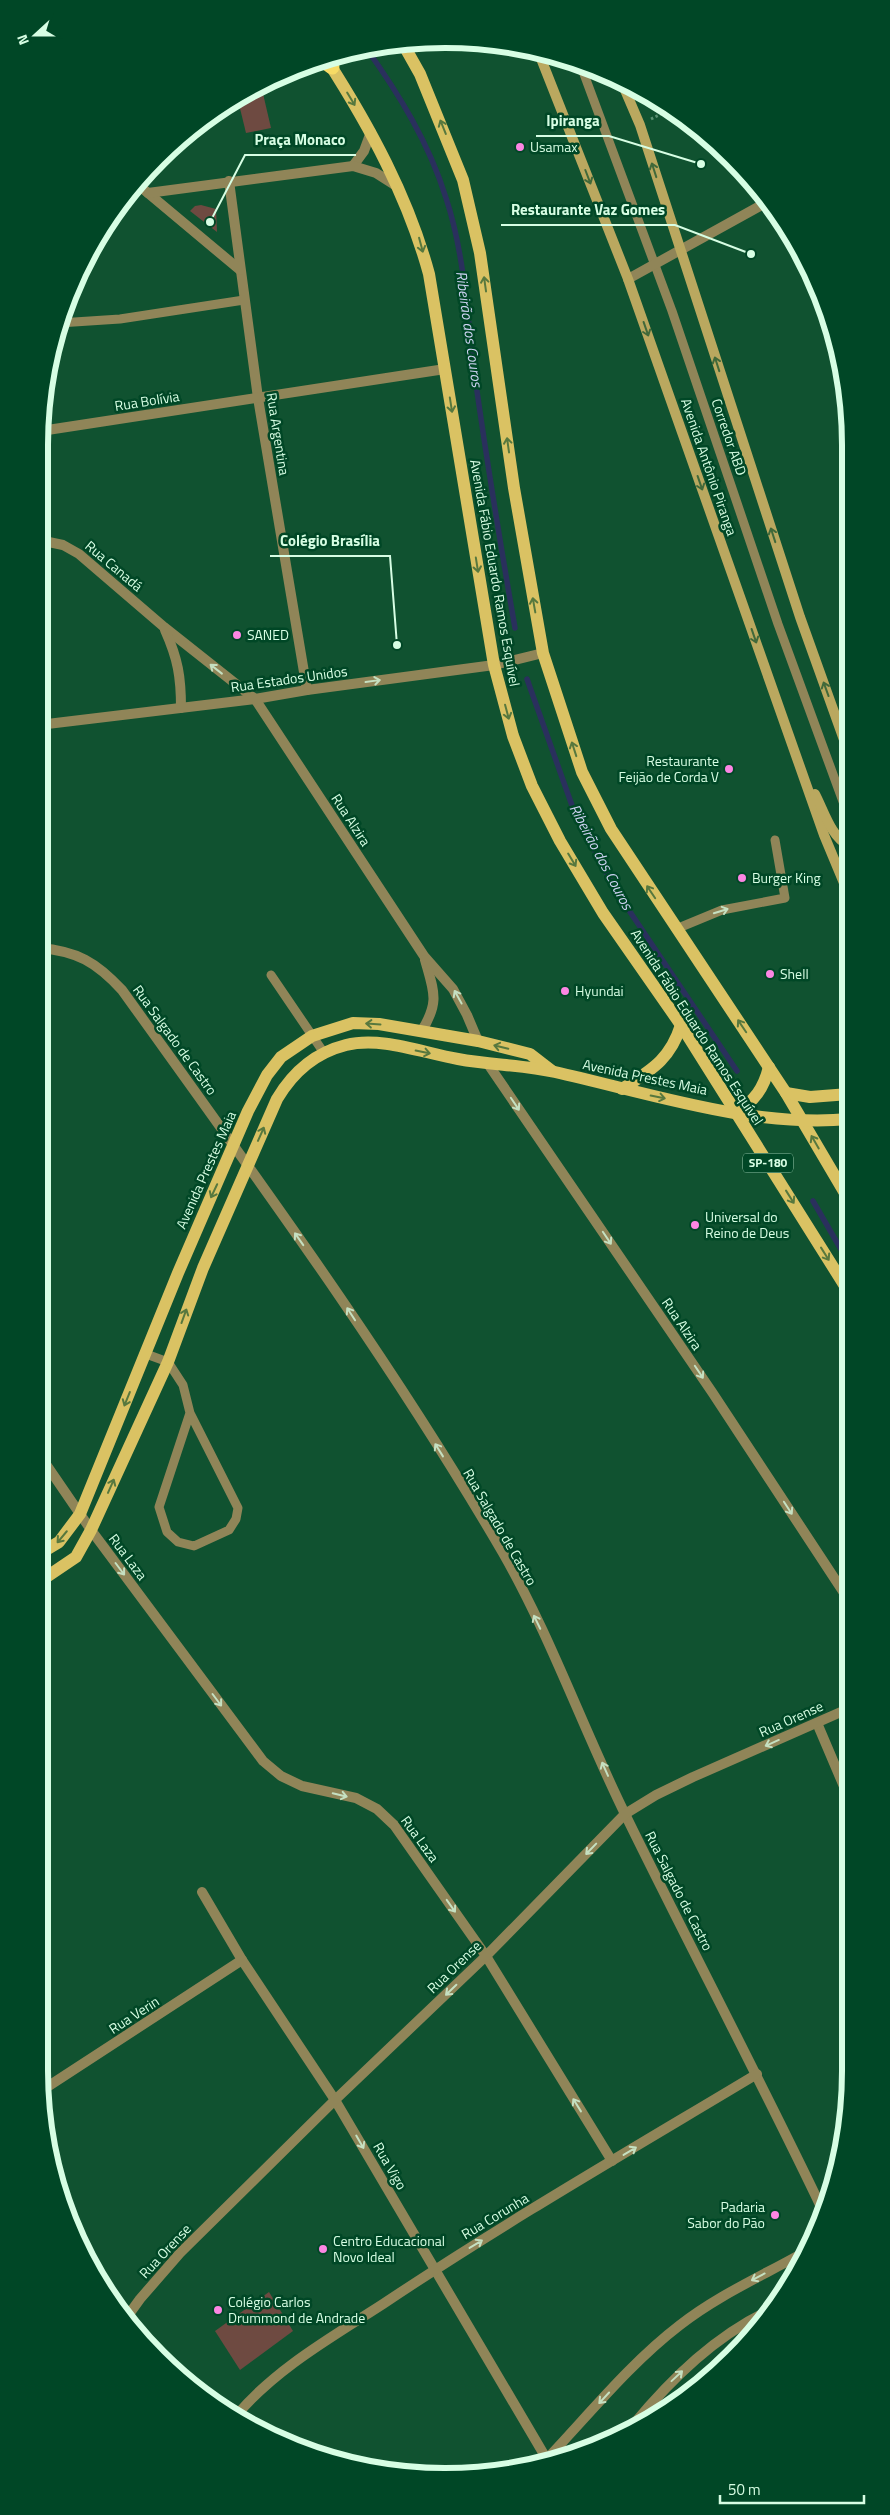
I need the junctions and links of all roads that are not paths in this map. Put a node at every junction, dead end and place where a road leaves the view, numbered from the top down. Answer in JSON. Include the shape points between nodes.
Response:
{"nodes":[{"id":1,"x":406,"y":49,"type":"edge"},
{"id":2,"x":541,"y":59,"type":"edge"},
{"id":3,"x":329,"y":65,"type":"edge"},
{"id":4,"x":584,"y":73,"type":"edge"},
{"id":5,"x":625,"y":90,"type":"edge"},
{"id":6,"x":371,"y":132,"type":"junction"},
{"id":7,"x":353,"y":166,"type":"junction"},
{"id":8,"x":229,"y":181,"type":"junction"},
{"id":9,"x":142,"y":188,"type":"edge"},
{"id":10,"x":398,"y":188,"type":"junction"},
{"id":11,"x":148,"y":193,"type":"junction"},
{"id":12,"x":762,"y":205,"type":"edge"},
{"id":13,"x":679,"y":250,"type":"junction"},
{"id":14,"x":654,"y":263,"type":"junction"},
{"id":15,"x":240,"y":270,"type":"junction"},
{"id":16,"x":628,"y":278,"type":"junction"},
{"id":17,"x":244,"y":300,"type":"junction"},
{"id":18,"x":67,"y":322,"type":"edge"},
{"id":19,"x":445,"y":369,"type":"junction"},
{"id":20,"x":258,"y":398,"type":"junction"},
{"id":21,"x":48,"y":430,"type":"edge"},
{"id":22,"x":48,"y":542,"type":"edge"},
{"id":23,"x":164,"y":627,"type":"junction"},
{"id":24,"x":542,"y":653,"type":"junction"},
{"id":25,"x":494,"y":665,"type":"junction"},
{"id":26,"x":307,"y":690,"type":"junction"},
{"id":27,"x":255,"y":699,"type":"junction"},
{"id":28,"x":181,"y":708,"type":"junction"},
{"id":29,"x":48,"y":724,"type":"edge"},
{"id":30,"x":842,"y":734,"type":"edge"},
{"id":31,"x":798,"y":762,"type":"junction"},
{"id":32,"x":842,"y":799,"type":"edge"},
{"id":33,"x":775,"y":840,"type":"dead end"},
{"id":34,"x":842,"y":841,"type":"edge"},
{"id":35,"x":842,"y":878,"type":"edge"},
{"id":36,"x":676,"y":929,"type":"junction"},
{"id":37,"x":48,"y":949,"type":"edge"},
{"id":38,"x":424,"y":956,"type":"junction"},
{"id":39,"x":271,"y":975,"type":"dead end"},
{"id":40,"x":681,"y":1025,"type":"junction"},
{"id":41,"x":421,"y":1032,"type":"junction"},
{"id":42,"x":312,"y":1036,"type":"junction"},
{"id":43,"x":478,"y":1041,"type":"junction"},
{"id":44,"x":324,"y":1053,"type":"junction"},
{"id":45,"x":456,"y":1059,"type":"junction"},
{"id":46,"x":488,"y":1064,"type":"junction"},
{"id":47,"x":769,"y":1067,"type":"junction"},
{"id":48,"x":553,"y":1072,"type":"junction"},
{"id":49,"x":622,"y":1089,"type":"junction"},
{"id":50,"x":786,"y":1093,"type":"junction"},
{"id":51,"x":842,"y":1095,"type":"edge"},
{"id":52,"x":735,"y":1112,"type":"junction"},
{"id":53,"x":842,"y":1119,"type":"edge"},
{"id":54,"x":803,"y":1121,"type":"junction"},
{"id":55,"x":234,"y":1147,"type":"junction"},
{"id":56,"x":247,"y":1166,"type":"junction"},
{"id":57,"x":842,"y":1188,"type":"edge"},
{"id":58,"x":842,"y":1281,"type":"edge"},
{"id":59,"x":146,"y":1354,"type":"junction"},
{"id":60,"x":168,"y":1362,"type":"junction"},
{"id":61,"x":190,"y":1413,"type":"junction"},
{"id":62,"x":48,"y":1467,"type":"edge"},
{"id":63,"x":80,"y":1514,"type":"junction"},
{"id":64,"x":91,"y":1530,"type":"junction"},
{"id":65,"x":48,"y":1549,"type":"edge"},
{"id":66,"x":48,"y":1576,"type":"edge"},
{"id":67,"x":842,"y":1590,"type":"edge"},
{"id":68,"x":842,"y":1712,"type":"edge"},
{"id":69,"x":817,"y":1723,"type":"junction"},
{"id":70,"x":842,"y":1782,"type":"edge"},
{"id":71,"x":625,"y":1814,"type":"junction"},
{"id":72,"x":202,"y":1892,"type":"dead end"},
{"id":73,"x":486,"y":1956,"type":"junction"},
{"id":74,"x":242,"y":1960,"type":"junction"},
{"id":75,"x":758,"y":2074,"type":"junction"},
{"id":76,"x":48,"y":2086,"type":"edge"},
{"id":77,"x":335,"y":2100,"type":"junction"},
{"id":78,"x":612,"y":2162,"type":"junction"},
{"id":79,"x":819,"y":2203,"type":"edge"},
{"id":80,"x":796,"y":2257,"type":"edge"},
{"id":81,"x":434,"y":2269,"type":"junction"},
{"id":82,"x":130,"y":2312,"type":"edge"},
{"id":83,"x":755,"y":2318,"type":"edge"},
{"id":84,"x":240,"y":2411,"type":"edge"},
{"id":85,"x":640,"y":2416,"type":"edge"},
{"id":86,"x":556,"y":2452,"type":"edge"},
{"id":87,"x":542,"y":2455,"type":"edge"}],
"edges":[{"from":24,"to":1,"type":"main road","one_way":true,"via":[[480,253],[463,180],[420,74]]},
{"from":2,"to":16,"type":"main road","name":"Avenida Antônio Piranga","one_way":true},
{"from":3,"to":6,"type":"main road","name":"Avenida Fábio Eduardo Ramos Esquível","number":"SP-180","one_way":true},
{"from":4,"to":14,"type":"lane","name":"Corredor ABD"},
{"from":13,"to":5,"type":"main road","one_way":true,"via":[[640,125]]},
{"from":6,"to":7,"type":"street"},
{"from":6,"to":10,"type":"main road","name":"Avenida Fábio Eduardo Ramos Esquível","number":"SP-180"},
{"from":7,"to":8,"type":"street"},
{"from":7,"to":10,"type":"street","via":[[376,173]]},
{"from":8,"to":11,"type":"street"},
{"from":8,"to":15,"type":"street","name":"Rua Argentina"},
{"from":9,"to":11,"type":"street"},
{"from":10,"to":19,"type":"main road","name":"Avenida Fábio Eduardo Ramos Esquível","number":"SP-180","one_way":true,"via":[[419,237],[429,274]]},
{"from":11,"to":15,"type":"street"},
{"from":12,"to":13,"type":"street"},
{"from":13,"to":14,"type":"street"},
{"from":30,"to":13,"type":"main road","one_way":true,"via":[[800,618]]},
{"from":14,"to":16,"type":"street"},
{"from":14,"to":32,"type":"lane","name":"Corredor ABD"},
{"from":15,"to":17,"type":"street","name":"Rua Argentina"},
{"from":16,"to":31,"type":"main road","name":"Avenida Antônio Piranga","one_way":true},
{"from":17,"to":18,"type":"lane","via":[[120,319]]},
{"from":17,"to":20,"type":"street","name":"Rua Argentina"},
{"from":19,"to":20,"type":"street","name":"Rua Bolívia"},
{"from":19,"to":25,"type":"main road","name":"Avenida Fábio Eduardo Ramos Esquível","number":"SP-180","one_way":true},
{"from":20,"to":21,"type":"street","name":"Rua Bolívia"},
{"from":20,"to":26,"type":"street","name":"Rua Argentina"},
{"from":22,"to":23,"type":"street","name":"Rua Canadá","via":[[80,554]]},
{"from":27,"to":23,"type":"street","name":"Rua Canadá","one_way":true},
{"from":23,"to":28,"type":"street","name":"Rua Canadá","via":[[177,657]]},
{"from":24,"to":25,"type":"street","name":"Rua Estados Unidos"},
{"from":36,"to":24,"type":"main road","one_way":true,"via":[[611,829],[589,788]]},
{"from":26,"to":25,"type":"street","name":"Rua Estados Unidos","one_way":true},
{"from":25,"to":40,"type":"main road","name":"Avenida Fábio Eduardo Ramos Esquível","number":"SP-180","one_way":true,"via":[[513,736],[532,786],[560,841],[603,913]]},
{"from":26,"to":27,"type":"street","name":"Rua Estados Unidos"},
{"from":27,"to":28,"type":"street","name":"Rua Estados Unidos"},
{"from":27,"to":38,"type":"street","name":"Rua Alzira"},
{"from":28,"to":29,"type":"street","name":"Rua Estados Unidos"},
{"from":31,"to":34,"type":"main road"},
{"from":31,"to":35,"type":"main road","name":"Avenida Antônio Piranga"},
{"from":36,"to":33,"type":"lane","one_way":true,"via":[[722,910],[785,898]]},
{"from":47,"to":36,"type":"main road","one_way":true},
{"from":37,"to":55,"type":"street","name":"Rua Salgado de Castro","via":[[85,958],[104,971],[122,990]]},
{"from":38,"to":41,"type":"street","name":"Rua Alzira","via":[[434,1001],[432,1015]]},
{"from":43,"to":38,"type":"street","name":"Rua Alzira","one_way":true,"via":[[453,989]]},
{"from":39,"to":42,"type":"lane"},
{"from":40,"to":49,"type":"main road","via":[[670,1051],[656,1067]]},
{"from":40,"to":52,"type":"main road","name":"Avenida Fábio Eduardo Ramos Esquível","number":"SP-180"},
{"from":41,"to":42,"type":"main road","name":"Avenida Prestes Maia","one_way":true,"via":[[353,1023]]},
{"from":41,"to":43,"type":"main road","name":"Avenida Prestes Maia"},
{"from":42,"to":44,"type":"lane"},
{"from":42,"to":55,"type":"main road","name":"Avenida Prestes Maia","via":[[281,1057],[267,1075]]},
{"from":43,"to":45,"type":"main road","via":[[472,1051]]},
{"from":48,"to":43,"type":"main road","name":"Avenida Prestes Maia","one_way":true,"via":[[530,1054]]},
{"from":44,"to":45,"type":"main road","name":"Avenida Prestes Maia","one_way":true,"via":[[347,1044],[364,1043]]},
{"from":56,"to":44,"type":"main road","name":"Avenida Prestes Maia","one_way":true,"via":[[276,1099],[288,1081],[301,1066]]},
{"from":45,"to":46,"type":"main road","name":"Avenida Prestes Maia"},
{"from":46,"to":48,"type":"main road","name":"Avenida Prestes Maia"},
{"from":46,"to":67,"type":"street","name":"Rua Alzira","one_way":true,"via":[[712,1392]]},
{"from":47,"to":50,"type":"main road"},
{"from":47,"to":52,"type":"main road","via":[[765,1084]]},
{"from":48,"to":49,"type":"main road","name":"Avenida Prestes Maia"},
{"from":49,"to":52,"type":"main road","name":"Avenida Prestes Maia","one_way":true},
{"from":50,"to":51,"type":"main road","via":[[810,1097]]},
{"from":50,"to":54,"type":"main road"},
{"from":52,"to":54,"type":"main road","name":"Avenida Prestes Maia"},
{"from":52,"to":58,"type":"main road","name":"Avenida Fábio Eduardo Ramos Esquível","number":"SP-180","one_way":true},
{"from":53,"to":54,"type":"main road","name":"Avenida Prestes Maia"},
{"from":57,"to":54,"type":"main road","one_way":true},
{"from":55,"to":56,"type":"street","name":"Rua Salgado de Castro"},
{"from":55,"to":59,"type":"main road","name":"Avenida Prestes Maia","one_way":true,"via":[[198,1225]]},
{"from":60,"to":56,"type":"main road","name":"Avenida Prestes Maia","one_way":true,"via":[[203,1268]]},
{"from":71,"to":56,"type":"street","name":"Rua Salgado de Castro","one_way":true,"via":[[505,1556],[328,1279]]},
{"from":59,"to":60,"type":"lane"},
{"from":59,"to":63,"type":"main road","name":"Avenida Prestes Maia","one_way":true},
{"from":60,"to":61,"type":"lane","via":[[183,1385]]},
{"from":64,"to":60,"type":"main road","name":"Avenida Prestes Maia","one_way":true},
{"from":61,"to":61,"type":"lane","via":[[159,1507],[168,1532],[178,1542],[194,1546],[229,1530],[238,1508]]},
{"from":62,"to":63,"type":"street","name":"Rua Laza"},
{"from":63,"to":64,"type":"street","name":"Rua Laza"},
{"from":63,"to":65,"type":"main road","name":"Avenida Prestes Maia","one_way":true,"via":[[59,1542]]},
{"from":64,"to":66,"type":"main road","name":"Avenida Prestes Maia","via":[[76,1557]]},
{"from":64,"to":73,"type":"street","name":"Rua Laza","one_way":true,"via":[[263,1761],[281,1776],[302,1786],[356,1798],[377,1809],[394,1824]]},
{"from":68,"to":69,"type":"street","name":"Rua Orense"},
{"from":69,"to":70,"type":"street"},
{"from":69,"to":71,"type":"street","name":"Rua Orense","one_way":true,"via":[[686,1781]]},
{"from":71,"to":73,"type":"street","name":"Rua Orense","one_way":true},
{"from":71,"to":75,"type":"street","name":"Rua Salgado de Castro"},
{"from":72,"to":74,"type":"street","name":"Rua Vigo"},
{"from":73,"to":77,"type":"street","name":"Rua Orense","one_way":true},
{"from":78,"to":73,"type":"street","name":"Rua Laza","one_way":true},
{"from":74,"to":76,"type":"street","name":"Rua Verin"},
{"from":74,"to":77,"type":"street","name":"Rua Vigo"},
{"from":78,"to":75,"type":"street","name":"Rua Corunha","one_way":true},
{"from":75,"to":79,"type":"street","name":"Rua Salgado de Castro"},
{"from":77,"to":81,"type":"street","name":"Rua Vigo","one_way":true},
{"from":77,"to":82,"type":"street","name":"Rua Orense","via":[[180,2253]]},
{"from":81,"to":78,"type":"street","name":"Rua Corunha","one_way":true},
{"from":80,"to":86,"type":"street","one_way":true,"via":[[714,2301],[679,2326],[638,2363]]},
{"from":81,"to":84,"type":"street","name":"Rua Corunha","via":[[275,2377]]},
{"from":81,"to":87,"type":"street","name":"Rua Vigo"},
{"from":85,"to":83,"type":"street","one_way":true,"via":[[661,2391],[707,2350],[732,2330]]}]}
